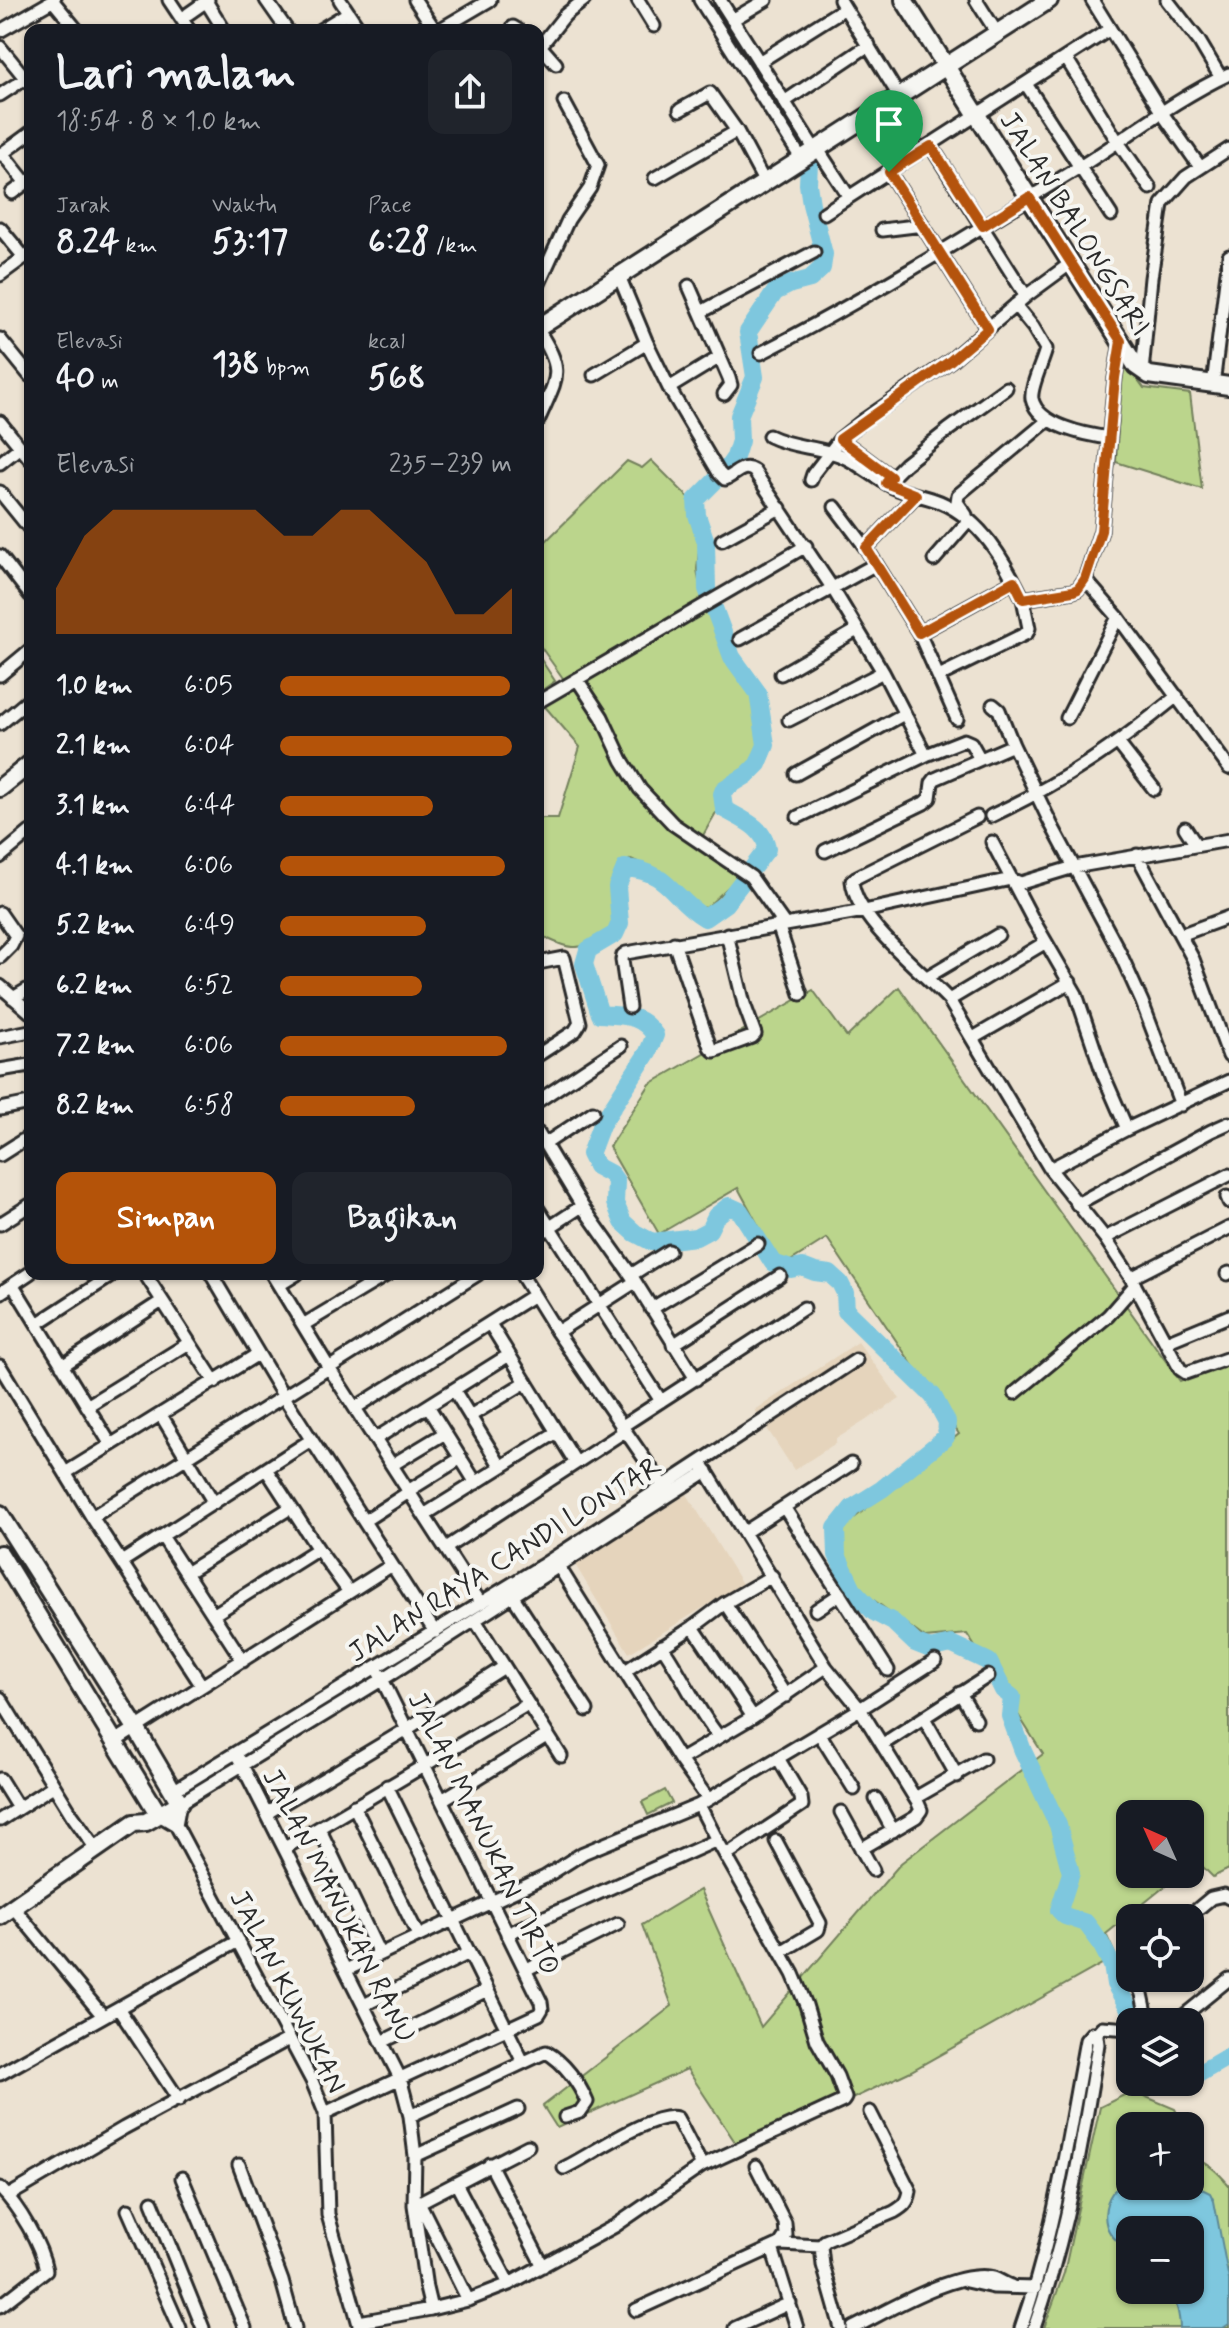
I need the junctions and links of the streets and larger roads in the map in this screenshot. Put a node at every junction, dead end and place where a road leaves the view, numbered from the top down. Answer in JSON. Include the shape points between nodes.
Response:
{"nodes":[{"id":1,"x":54,"y":0,"type":"edge"},
{"id":2,"x":169,"y":0,"type":"edge"},
{"id":3,"x":266,"y":0,"type":"edge"},
{"id":4,"x":340,"y":0,"type":"edge"},
{"id":5,"x":415,"y":0,"type":"edge"},
{"id":6,"x":490,"y":0,"type":"edge"},
{"id":7,"x":584,"y":0,"type":"edge"},
{"id":8,"x":638,"y":0,"type":"edge"},
{"id":9,"x":700,"y":0,"type":"edge"},
{"id":10,"x":720,"y":0,"type":"edge"},
{"id":11,"x":766,"y":0,"type":"edge"},
{"id":12,"x":904,"y":0,"type":"edge"},
{"id":13,"x":976,"y":0,"type":"edge"},
{"id":14,"x":1049,"y":0,"type":"edge"},
{"id":15,"x":1092,"y":0,"type":"edge"},
{"id":16,"x":203,"y":2,"type":"edge"},
{"id":17,"x":1173,"y":2,"type":"edge"},
{"id":18,"x":843,"y":4,"type":"edge"},
{"id":19,"x":469,"y":5,"type":"edge"},
{"id":20,"x":348,"y":13,"type":"junction"},
{"id":21,"x":188,"y":14,"type":"dead end"},
{"id":22,"x":732,"y":20,"type":"junction"},
{"id":23,"x":72,"y":24,"type":"edge"},
{"id":24,"x":185,"y":24,"type":"edge"},
{"id":25,"x":220,"y":24,"type":"edge"},
{"id":26,"x":283,"y":24,"type":"edge"},
{"id":27,"x":330,"y":24,"type":"edge"},
{"id":28,"x":356,"y":24,"type":"edge"},
{"id":29,"x":433,"y":24,"type":"edge"},
{"id":30,"x":445,"y":24,"type":"edge"},
{"id":31,"x":654,"y":26,"type":"dead end"},
{"id":32,"x":1110,"y":29,"type":"junction"},
{"id":33,"x":0,"y":31,"type":"edge"},
{"id":34,"x":997,"y":33,"type":"junction"},
{"id":35,"x":544,"y":39,"type":"edge"},
{"id":36,"x":869,"y":45,"type":"junction"},
{"id":37,"x":0,"y":47,"type":"edge"},
{"id":38,"x":544,"y":50,"type":"edge"},
{"id":39,"x":1066,"y":58,"type":"junction"},
{"id":40,"x":759,"y":62,"type":"junction"},
{"id":41,"x":556,"y":64,"type":"dead end"},
{"id":42,"x":946,"y":66,"type":"junction"},
{"id":43,"x":24,"y":76,"type":"edge"},
{"id":44,"x":1225,"y":76,"type":"edge"},
{"id":45,"x":24,"y":83,"type":"edge"},
{"id":46,"x":1026,"y":84,"type":"junction"},
{"id":47,"x":0,"y":95,"type":"edge"},
{"id":48,"x":899,"y":96,"type":"junction"},
{"id":49,"x":564,"y":102,"type":"dead end"},
{"id":50,"x":784,"y":102,"type":"junction"},
{"id":51,"x":680,"y":110,"type":"dead end"},
{"id":52,"x":1162,"y":113,"type":"junction"},
{"id":53,"x":978,"y":115,"type":"junction"},
{"id":54,"x":737,"y":131,"type":"junction"},
{"id":55,"x":24,"y":137,"type":"edge"},
{"id":56,"x":1118,"y":142,"type":"junction"},
{"id":57,"x":931,"y":146,"type":"junction"},
{"id":58,"x":1229,"y":149,"type":"edge"},
{"id":59,"x":1,"y":154,"type":"edge"},
{"id":60,"x":809,"y":154,"type":"junction"},
{"id":61,"x":1080,"y":167,"type":"junction"},
{"id":62,"x":1200,"y":167,"type":"junction"},
{"id":63,"x":889,"y":172,"type":"junction"},
{"id":64,"x":24,"y":177,"type":"edge"},
{"id":65,"x":655,"y":178,"type":"dead end"},
{"id":66,"x":765,"y":183,"type":"junction"},
{"id":67,"x":24,"y":184,"type":"edge"},
{"id":68,"x":1150,"y":188,"type":"dead end"},
{"id":69,"x":12,"y":193,"type":"dead end"},
{"id":70,"x":849,"y":197,"type":"junction"},
{"id":71,"x":1029,"y":197,"type":"junction"},
{"id":72,"x":824,"y":213,"type":"dead end"},
{"id":73,"x":1111,"y":215,"type":"dead end"},
{"id":74,"x":923,"y":225,"type":"junction"},
{"id":75,"x":983,"y":226,"type":"junction"},
{"id":76,"x":0,"y":228,"type":"edge"},
{"id":77,"x":882,"y":230,"type":"dead end"},
{"id":78,"x":24,"y":252,"type":"edge"},
{"id":79,"x":814,"y":252,"type":"dead end"},
{"id":80,"x":941,"y":252,"type":"junction"},
{"id":81,"x":1229,"y":256,"type":"edge"},
{"id":82,"x":24,"y":257,"type":"edge"},
{"id":83,"x":1071,"y":263,"type":"junction"},
{"id":84,"x":544,"y":273,"type":"edge"},
{"id":85,"x":0,"y":275,"type":"edge"},
{"id":86,"x":619,"y":276,"type":"junction"},
{"id":87,"x":689,"y":286,"type":"dead end"},
{"id":88,"x":1026,"y":296,"type":"junction"},
{"id":89,"x":1015,"y":305,"type":"junction"},
{"id":90,"x":701,"y":312,"type":"junction"},
{"id":91,"x":544,"y":325,"type":"edge"},
{"id":92,"x":988,"y":329,"type":"junction"},
{"id":93,"x":0,"y":339,"type":"edge"},
{"id":94,"x":544,"y":339,"type":"edge"},
{"id":95,"x":1121,"y":341,"type":"junction"},
{"id":96,"x":647,"y":343,"type":"junction"},
{"id":97,"x":761,"y":353,"type":"dead end"},
{"id":98,"x":720,"y":357,"type":"junction"},
{"id":99,"x":24,"y":369,"type":"edge"},
{"id":100,"x":1142,"y":372,"type":"junction"},
{"id":101,"x":594,"y":375,"type":"dead end"},
{"id":102,"x":1221,"y":386,"type":"edge"},
{"id":103,"x":669,"y":388,"type":"junction"},
{"id":104,"x":1006,"y":388,"type":"dead end"},
{"id":105,"x":724,"y":394,"type":"dead end"},
{"id":106,"x":544,"y":406,"type":"edge"},
{"id":107,"x":0,"y":422,"type":"edge"},
{"id":108,"x":1046,"y":422,"type":"dead end"},
{"id":109,"x":769,"y":436,"type":"dead end"},
{"id":110,"x":1109,"y":438,"type":"junction"},
{"id":111,"x":836,"y":445,"type":"junction"},
{"id":112,"x":20,"y":447,"type":"junction"},
{"id":113,"x":24,"y":452,"type":"edge"},
{"id":114,"x":0,"y":463,"type":"edge"},
{"id":115,"x":811,"y":480,"type":"dead end"},
{"id":116,"x":889,"y":480,"type":"junction"},
{"id":117,"x":0,"y":492,"type":"edge"},
{"id":118,"x":916,"y":495,"type":"junction"},
{"id":119,"x":835,"y":507,"type":"dead end"},
{"id":120,"x":780,"y":508,"type":"junction"},
{"id":121,"x":24,"y":522,"type":"edge"},
{"id":122,"x":971,"y":523,"type":"junction"},
{"id":123,"x":722,"y":540,"type":"dead end"},
{"id":124,"x":806,"y":546,"type":"junction"},
{"id":125,"x":866,"y":548,"type":"junction"},
{"id":126,"x":0,"y":556,"type":"edge"},
{"id":127,"x":934,"y":560,"type":"dead end"},
{"id":128,"x":876,"y":564,"type":"junction"},
{"id":129,"x":1085,"y":579,"type":"junction"},
{"id":130,"x":1014,"y":581,"type":"junction"},
{"id":131,"x":24,"y":587,"type":"edge"},
{"id":132,"x":833,"y":589,"type":"junction"},
{"id":133,"x":1023,"y":599,"type":"junction"},
{"id":134,"x":1118,"y":617,"type":"junction"},
{"id":135,"x":857,"y":630,"type":"junction"},
{"id":136,"x":919,"y":633,"type":"junction"},
{"id":137,"x":740,"y":639,"type":"dead end"},
{"id":138,"x":24,"y":655,"type":"edge"},
{"id":139,"x":883,"y":672,"type":"junction"},
{"id":140,"x":781,"y":674,"type":"dead end"},
{"id":141,"x":0,"y":675,"type":"edge"},
{"id":142,"x":939,"y":676,"type":"junction"},
{"id":143,"x":577,"y":679,"type":"junction"},
{"id":144,"x":1177,"y":696,"type":"junction"},
{"id":145,"x":544,"y":698,"type":"edge"},
{"id":146,"x":24,"y":704,"type":"edge"},
{"id":147,"x":993,"y":705,"type":"dead end"},
{"id":148,"x":904,"y":714,"type":"junction"},
{"id":149,"x":1067,"y":718,"type":"dead end"},
{"id":150,"x":957,"y":719,"type":"dead end"},
{"id":151,"x":789,"y":720,"type":"dead end"},
{"id":152,"x":0,"y":724,"type":"edge"},
{"id":153,"x":1118,"y":743,"type":"junction"},
{"id":154,"x":1013,"y":745,"type":"junction"},
{"id":155,"x":926,"y":755,"type":"junction"},
{"id":156,"x":980,"y":759,"type":"junction"},
{"id":157,"x":1229,"y":768,"type":"edge"},
{"id":158,"x":24,"y":769,"type":"edge"},
{"id":159,"x":796,"y":774,"type":"dead end"},
{"id":160,"x":0,"y":788,"type":"edge"},
{"id":161,"x":1154,"y":789,"type":"dead end"},
{"id":162,"x":1036,"y":795,"type":"junction"},
{"id":163,"x":991,"y":816,"type":"dead end"},
{"id":164,"x":798,"y":817,"type":"dead end"},
{"id":165,"x":977,"y":817,"type":"dead end"},
{"id":166,"x":1185,"y":828,"type":"dead end"},
{"id":167,"x":24,"y":837,"type":"edge"},
{"id":168,"x":1229,"y":840,"type":"edge"},
{"id":169,"x":992,"y":842,"type":"dead end"},
{"id":170,"x":1196,"y":845,"type":"junction"},
{"id":171,"x":825,"y":851,"type":"dead end"},
{"id":172,"x":1137,"y":855,"type":"junction"},
{"id":173,"x":0,"y":857,"type":"edge"},
{"id":174,"x":1074,"y":867,"type":"junction"},
{"id":175,"x":1011,"y":879,"type":"junction"},
{"id":176,"x":864,"y":911,"type":"junction"},
{"id":177,"x":0,"y":913,"type":"edge"},
{"id":178,"x":1229,"y":917,"type":"edge"},
{"id":179,"x":782,"y":925,"type":"junction"},
{"id":180,"x":727,"y":934,"type":"junction"},
{"id":181,"x":998,"y":935,"type":"dead end"},
{"id":182,"x":1180,"y":935,"type":"junction"},
{"id":183,"x":1046,"y":942,"type":"junction"},
{"id":184,"x":674,"y":943,"type":"junction"},
{"id":185,"x":0,"y":957,"type":"edge"},
{"id":186,"x":544,"y":962,"type":"edge"},
{"id":187,"x":927,"y":977,"type":"junction"},
{"id":188,"x":1070,"y":982,"type":"junction"},
{"id":189,"x":0,"y":986,"type":"edge"},
{"id":190,"x":24,"y":992,"type":"edge"},
{"id":191,"x":801,"y":994,"type":"dead end"},
{"id":192,"x":13,"y":998,"type":"junction"},
{"id":193,"x":949,"y":1000,"type":"junction"},
{"id":194,"x":24,"y":1007,"type":"edge"},
{"id":195,"x":629,"y":1007,"type":"dead end"},
{"id":196,"x":24,"y":1032,"type":"edge"},
{"id":197,"x":0,"y":1037,"type":"edge"},
{"id":198,"x":973,"y":1038,"type":"junction"},
{"id":199,"x":621,"y":1046,"type":"dead end"},
{"id":200,"x":544,"y":1051,"type":"edge"},
{"id":201,"x":1229,"y":1056,"type":"edge"},
{"id":202,"x":24,"y":1066,"type":"edge"},
{"id":203,"x":0,"y":1070,"type":"edge"},
{"id":204,"x":1229,"y":1081,"type":"edge"},
{"id":205,"x":544,"y":1097,"type":"edge"},
{"id":206,"x":24,"y":1104,"type":"edge"},
{"id":207,"x":1181,"y":1105,"type":"junction"},
{"id":208,"x":0,"y":1109,"type":"edge"},
{"id":209,"x":593,"y":1112,"type":"dead end"},
{"id":210,"x":1229,"y":1123,"type":"edge"},
{"id":211,"x":1127,"y":1129,"type":"junction"},
{"id":212,"x":24,"y":1140,"type":"edge"},
{"id":213,"x":545,"y":1144,"type":"joint"},
{"id":214,"x":0,"y":1155,"type":"edge"},
{"id":215,"x":1050,"y":1169,"type":"junction"},
{"id":216,"x":1229,"y":1175,"type":"edge"},
{"id":217,"x":1077,"y":1204,"type":"junction"},
{"id":218,"x":582,"y":1206,"type":"junction"},
{"id":219,"x":24,"y":1209,"type":"edge"},
{"id":220,"x":544,"y":1218,"type":"edge"},
{"id":221,"x":0,"y":1224,"type":"edge"},
{"id":222,"x":550,"y":1227,"type":"junction"},
{"id":223,"x":1229,"y":1228,"type":"edge"},
{"id":224,"x":544,"y":1231,"type":"edge"},
{"id":225,"x":1105,"y":1238,"type":"junction"},
{"id":226,"x":758,"y":1244,"type":"dead end"},
{"id":227,"x":669,"y":1251,"type":"dead end"},
{"id":228,"x":780,"y":1276,"type":"dead end"},
{"id":229,"x":24,"y":1277,"type":"edge"},
{"id":230,"x":633,"y":1278,"type":"junction"},
{"id":231,"x":105,"y":1280,"type":"edge"},
{"id":232,"x":149,"y":1280,"type":"edge"},
{"id":233,"x":215,"y":1280,"type":"edge"},
{"id":234,"x":276,"y":1280,"type":"edge"},
{"id":235,"x":287,"y":1280,"type":"edge"},
{"id":236,"x":378,"y":1280,"type":"edge"},
{"id":237,"x":457,"y":1280,"type":"edge"},
{"id":238,"x":525,"y":1280,"type":"edge"},
{"id":239,"x":1133,"y":1282,"type":"junction"},
{"id":240,"x":13,"y":1285,"type":"junction"},
{"id":241,"x":279,"y":1285,"type":"junction"},
{"id":242,"x":0,"y":1293,"type":"edge"},
{"id":243,"x":534,"y":1295,"type":"junction"},
{"id":244,"x":162,"y":1301,"type":"junction"},
{"id":245,"x":599,"y":1304,"type":"junction"},
{"id":246,"x":804,"y":1308,"type":"dead end"},
{"id":247,"x":651,"y":1309,"type":"junction"},
{"id":248,"x":1229,"y":1316,"type":"edge"},
{"id":249,"x":37,"y":1324,"type":"junction"},
{"id":250,"x":490,"y":1324,"type":"junction"},
{"id":251,"x":303,"y":1325,"type":"junction"},
{"id":252,"x":557,"y":1332,"type":"junction"},
{"id":253,"x":1166,"y":1342,"type":"junction"},
{"id":254,"x":189,"y":1343,"type":"junction"},
{"id":255,"x":673,"y":1345,"type":"junction"},
{"id":256,"x":258,"y":1354,"type":"junction"},
{"id":257,"x":509,"y":1355,"type":"junction"},
{"id":258,"x":1229,"y":1358,"type":"edge"},
{"id":259,"x":856,"y":1360,"type":"dead end"},
{"id":260,"x":0,"y":1366,"type":"edge"},
{"id":261,"x":62,"y":1366,"type":"junction"},
{"id":262,"x":329,"y":1368,"type":"junction"},
{"id":263,"x":696,"y":1379,"type":"junction"},
{"id":264,"x":215,"y":1382,"type":"junction"},
{"id":265,"x":526,"y":1382,"type":"junction"},
{"id":266,"x":454,"y":1390,"type":"junction"},
{"id":267,"x":1015,"y":1393,"type":"dead end"},
{"id":268,"x":284,"y":1397,"type":"junction"},
{"id":269,"x":661,"y":1401,"type":"junction"},
{"id":270,"x":87,"y":1406,"type":"junction"},
{"id":271,"x":428,"y":1406,"type":"junction"},
{"id":272,"x":355,"y":1408,"type":"junction"},
{"id":273,"x":161,"y":1415,"type":"junction"},
{"id":274,"x":470,"y":1416,"type":"junction"},
{"id":275,"x":623,"y":1429,"type":"junction"},
{"id":276,"x":557,"y":1432,"type":"junction"},
{"id":277,"x":445,"y":1433,"type":"junction"},
{"id":278,"x":375,"y":1439,"type":"junction"},
{"id":279,"x":311,"y":1440,"type":"junction"},
{"id":280,"x":111,"y":1445,"type":"junction"},
{"id":281,"x":187,"y":1458,"type":"junction"},
{"id":282,"x":461,"y":1458,"type":"junction"},
{"id":283,"x":576,"y":1463,"type":"junction"},
{"id":284,"x":851,"y":1464,"type":"dead end"},
{"id":285,"x":392,"y":1465,"type":"junction"},
{"id":286,"x":501,"y":1467,"type":"junction"},
{"id":287,"x":704,"y":1467,"type":"junction"},
{"id":288,"x":266,"y":1469,"type":"junction"},
{"id":289,"x":67,"y":1472,"type":"junction"},
{"id":290,"x":476,"y":1483,"type":"junction"},
{"id":291,"x":664,"y":1487,"type":"junction"},
{"id":292,"x":409,"y":1491,"type":"junction"},
{"id":293,"x":650,"y":1502,"type":"junction"},
{"id":294,"x":214,"y":1503,"type":"junction"},
{"id":295,"x":784,"y":1507,"type":"junction"},
{"id":296,"x":290,"y":1508,"type":"junction"},
{"id":297,"x":0,"y":1514,"type":"edge"},
{"id":298,"x":424,"y":1515,"type":"junction"},
{"id":299,"x":92,"y":1517,"type":"junction"},
{"id":300,"x":364,"y":1521,"type":"junction"},
{"id":301,"x":745,"y":1532,"type":"junction"},
{"id":302,"x":162,"y":1536,"type":"junction"},
{"id":303,"x":580,"y":1546,"type":"junction"},
{"id":304,"x":446,"y":1548,"type":"junction"},
{"id":305,"x":318,"y":1549,"type":"junction"},
{"id":306,"x":0,"y":1554,"type":"edge"},
{"id":307,"x":123,"y":1561,"type":"junction"},
{"id":308,"x":392,"y":1565,"type":"junction"},
{"id":309,"x":559,"y":1567,"type":"junction"},
{"id":310,"x":186,"y":1573,"type":"junction"},
{"id":311,"x":538,"y":1573,"type":"junction"},
{"id":312,"x":772,"y":1576,"type":"junction"},
{"id":313,"x":512,"y":1591,"type":"junction"},
{"id":314,"x":349,"y":1592,"type":"junction"},
{"id":315,"x":840,"y":1594,"type":"junction"},
{"id":316,"x":480,"y":1602,"type":"junction"},
{"id":317,"x":725,"y":1603,"type":"junction"},
{"id":318,"x":816,"y":1610,"type":"dead end"},
{"id":319,"x":213,"y":1615,"type":"junction"},
{"id":320,"x":475,"y":1620,"type":"junction"},
{"id":321,"x":693,"y":1627,"type":"junction"},
{"id":322,"x":435,"y":1632,"type":"junction"},
{"id":323,"x":662,"y":1646,"type":"junction"},
{"id":324,"x":243,"y":1661,"type":"junction"},
{"id":325,"x":935,"y":1661,"type":"dead end"},
{"id":326,"x":375,"y":1666,"type":"junction"},
{"id":327,"x":504,"y":1667,"type":"junction"},
{"id":328,"x":826,"y":1667,"type":"junction"},
{"id":329,"x":888,"y":1670,"type":"dead end"},
{"id":330,"x":625,"y":1671,"type":"junction"},
{"id":331,"x":988,"y":1676,"type":"dead end"},
{"id":332,"x":383,"y":1679,"type":"junction"},
{"id":333,"x":202,"y":1686,"type":"junction"},
{"id":334,"x":960,"y":1693,"type":"junction"},
{"id":335,"x":786,"y":1696,"type":"junction"},
{"id":336,"x":0,"y":1698,"type":"edge"},
{"id":337,"x":528,"y":1704,"type":"junction"},
{"id":338,"x":860,"y":1709,"type":"junction"},
{"id":339,"x":587,"y":1710,"type":"dead end"},
{"id":340,"x":753,"y":1717,"type":"junction"},
{"id":341,"x":924,"y":1718,"type":"junction"},
{"id":342,"x":976,"y":1720,"type":"dead end"},
{"id":343,"x":136,"y":1728,"type":"junction"},
{"id":344,"x":407,"y":1729,"type":"junction"},
{"id":345,"x":819,"y":1733,"type":"junction"},
{"id":346,"x":548,"y":1735,"type":"junction"},
{"id":347,"x":719,"y":1737,"type":"junction"},
{"id":348,"x":114,"y":1742,"type":"junction"},
{"id":349,"x":883,"y":1744,"type":"junction"},
{"id":350,"x":236,"y":1753,"type":"junction"},
{"id":351,"x":561,"y":1756,"type":"dead end"},
{"id":352,"x":778,"y":1758,"type":"junction"},
{"id":353,"x":983,"y":1759,"type":"dead end"},
{"id":354,"x":680,"y":1760,"type":"junction"},
{"id":355,"x":424,"y":1764,"type":"junction"},
{"id":356,"x":243,"y":1766,"type":"junction"},
{"id":357,"x":957,"y":1776,"type":"junction"},
{"id":358,"x":0,"y":1779,"type":"edge"},
{"id":359,"x":53,"y":1786,"type":"junction"},
{"id":360,"x":387,"y":1786,"type":"junction"},
{"id":361,"x":854,"y":1789,"type":"dead end"},
{"id":362,"x":176,"y":1797,"type":"junction"},
{"id":363,"x":915,"y":1798,"type":"junction"},
{"id":364,"x":876,"y":1799,"type":"dead end"},
{"id":365,"x":442,"y":1800,"type":"junction"},
{"id":366,"x":704,"y":1802,"type":"junction"},
{"id":367,"x":354,"y":1806,"type":"junction"},
{"id":368,"x":18,"y":1808,"type":"junction"},
{"id":369,"x":155,"y":1809,"type":"junction"},
{"id":370,"x":841,"y":1812,"type":"dead end"},
{"id":371,"x":267,"y":1813,"type":"junction"},
{"id":372,"x":0,"y":1820,"type":"edge"},
{"id":373,"x":176,"y":1825,"type":"junction"},
{"id":374,"x":319,"y":1828,"type":"junction"},
{"id":375,"x":893,"y":1831,"type":"junction"},
{"id":376,"x":717,"y":1840,"type":"junction"},
{"id":377,"x":776,"y":1841,"type":"dead end"},
{"id":378,"x":285,"y":1848,"type":"junction"},
{"id":379,"x":861,"y":1849,"type":"junction"},
{"id":380,"x":97,"y":1850,"type":"junction"},
{"id":381,"x":726,"y":1855,"type":"junction"},
{"id":382,"x":873,"y":1870,"type":"dead end"},
{"id":383,"x":1229,"y":1898,"type":"edge"},
{"id":384,"x":492,"y":1902,"type":"junction"},
{"id":385,"x":1204,"y":1905,"type":"edge"},
{"id":386,"x":6,"y":1911,"type":"edge"},
{"id":387,"x":452,"y":1919,"type":"junction"},
{"id":388,"x":618,"y":1924,"type":"dead end"},
{"id":389,"x":507,"y":1934,"type":"junction"},
{"id":390,"x":418,"y":1935,"type":"junction"},
{"id":391,"x":238,"y":1941,"type":"junction"},
{"id":392,"x":781,"y":1952,"type":"junction"},
{"id":393,"x":379,"y":1953,"type":"junction"},
{"id":394,"x":469,"y":1953,"type":"junction"},
{"id":395,"x":346,"y":1970,"type":"junction"},
{"id":396,"x":525,"y":1970,"type":"junction"},
{"id":397,"x":1229,"y":1979,"type":"edge"},
{"id":398,"x":487,"y":1990,"type":"junction"},
{"id":399,"x":364,"y":2005,"type":"junction"},
{"id":400,"x":118,"y":2008,"type":"junction"},
{"id":401,"x":1193,"y":2008,"type":"edge"},
{"id":402,"x":103,"y":2016,"type":"junction"},
{"id":403,"x":506,"y":2028,"type":"junction"},
{"id":404,"x":1116,"y":2028,"type":"edge"},
{"id":405,"x":1095,"y":2035,"type":"junction"},
{"id":406,"x":289,"y":2039,"type":"junction"},
{"id":407,"x":382,"y":2042,"type":"junction"},
{"id":408,"x":523,"y":2062,"type":"junction"},
{"id":409,"x":0,"y":2074,"type":"edge"},
{"id":410,"x":400,"y":2078,"type":"junction"},
{"id":411,"x":179,"y":2100,"type":"junction"},
{"id":412,"x":518,"y":2109,"type":"dead end"},
{"id":413,"x":870,"y":2112,"type":"dead end"},
{"id":414,"x":325,"y":2113,"type":"junction"},
{"id":415,"x":410,"y":2116,"type":"junction"},
{"id":416,"x":565,"y":2117,"type":"dead end"},
{"id":417,"x":528,"y":2146,"type":"dead end"},
{"id":418,"x":415,"y":2156,"type":"junction"},
{"id":419,"x":490,"y":2164,"type":"junction"},
{"id":420,"x":239,"y":2165,"type":"dead end"},
{"id":421,"x":702,"y":2166,"type":"junction"},
{"id":422,"x":756,"y":2166,"type":"dead end"},
{"id":423,"x":564,"y":2168,"type":"dead end"},
{"id":424,"x":182,"y":2178,"type":"dead end"},
{"id":425,"x":456,"y":2183,"type":"junction"},
{"id":426,"x":4,"y":2192,"type":"edge"},
{"id":427,"x":152,"y":2202,"type":"dead end"},
{"id":428,"x":416,"y":2203,"type":"junction"},
{"id":429,"x":128,"y":2210,"type":"dead end"},
{"id":430,"x":776,"y":2246,"type":"junction"},
{"id":431,"x":821,"y":2246,"type":"junction"},
{"id":432,"x":543,"y":2266,"type":"junction"},
{"id":433,"x":509,"y":2284,"type":"junction"},
{"id":434,"x":1035,"y":2288,"type":"junction"},
{"id":435,"x":468,"y":2300,"type":"junction"},
{"id":436,"x":790,"y":2303,"type":"junction"},
{"id":437,"x":0,"y":2306,"type":"edge"},
{"id":438,"x":431,"y":2309,"type":"junction"},
{"id":439,"x":636,"y":2310,"type":"dead end"},
{"id":440,"x":360,"y":2325,"type":"edge"},
{"id":441,"x":180,"y":2328,"type":"edge"},
{"id":442,"x":203,"y":2328,"type":"edge"},
{"id":443,"x":245,"y":2328,"type":"edge"},
{"id":444,"x":295,"y":2328,"type":"edge"},
{"id":445,"x":735,"y":2328,"type":"edge"},
{"id":446,"x":797,"y":2328,"type":"edge"},
{"id":447,"x":841,"y":2328,"type":"edge"},
{"id":448,"x":853,"y":2328,"type":"edge"},
{"id":449,"x":1021,"y":2328,"type":"edge"},
{"id":450,"x":1034,"y":2328,"type":"edge"}],
"edges":[{"from":1,"to":23,"type":"street"},
{"from":1,"to":33,"type":"street"},
{"from":2,"to":24,"type":"street"},
{"from":3,"to":26,"type":"street"},
{"from":4,"to":20,"type":"street"},
{"from":5,"to":29,"type":"street"},
{"from":6,"to":19,"type":"street"},
{"from":7,"to":35,"type":"street"},
{"from":8,"to":31,"type":"street"},
{"from":9,"to":60,"type":"street"},
{"from":10,"to":22,"type":"street"},
{"from":11,"to":22,"type":"street"},
{"from":12,"to":42,"type":"street","name":"JALAN BALONGSARI"},
{"from":13,"to":34,"type":"street"},
{"from":14,"to":34,"type":"street"},
{"from":15,"to":32,"type":"street"},
{"from":16,"to":21,"type":"street"},
{"from":16,"to":25,"type":"street"},
{"from":17,"to":44,"type":"street"},
{"from":18,"to":36,"type":"street"},
{"from":18,"to":40,"type":"street"},
{"from":19,"to":30,"type":"street"},
{"from":20,"to":27,"type":"street"},
{"from":20,"to":28,"type":"street"},
{"from":22,"to":40,"type":"street"},
{"from":32,"to":39,"type":"street"},
{"from":32,"to":52,"type":"street"},
{"from":34,"to":42,"type":"street"},
{"from":36,"to":48,"type":"street"},
{"from":36,"to":50,"type":"street"},
{"from":37,"to":43,"type":"street"},
{"from":38,"to":41,"type":"street"},
{"from":39,"to":46,"type":"street"},
{"from":39,"to":56,"type":"street"},
{"from":40,"to":50,"type":"street"},
{"from":42,"to":48,"type":"street"},
{"from":42,"to":53,"type":"street","name":"JALAN BALONGSARI"},
{"from":44,"to":52,"type":"street"},
{"from":45,"to":47,"type":"street"},
{"from":46,"to":53,"type":"street"},
{"from":46,"to":61,"type":"street"},
{"from":48,"to":60,"type":"street"},
{"from":49,"to":84,"type":"street","via":[[598,165]]},
{"from":50,"to":60,"type":"street"},
{"from":51,"to":54,"type":"street","via":[[710,93]]},
{"from":52,"to":56,"type":"street"},
{"from":52,"to":62,"type":"street"},
{"from":53,"to":57,"type":"street"},
{"from":53,"to":71,"type":"street","name":"JALAN BALONGSARI"},
{"from":54,"to":65,"type":"street"},
{"from":54,"to":66,"type":"street"},
{"from":55,"to":59,"type":"street"},
{"from":56,"to":61,"type":"street"},
{"from":56,"to":68,"type":"street"},
{"from":57,"to":63,"type":"street"},
{"from":57,"to":75,"type":"street"},
{"from":58,"to":62,"type":"street"},
{"from":59,"to":64,"type":"street"},
{"from":60,"to":66,"type":"street"},
{"from":60,"to":70,"type":"street"},
{"from":61,"to":71,"type":"street"},
{"from":61,"to":73,"type":"street"},
{"from":62,"to":100,"type":"street","via":[[1172,190],[1160,211]]},
{"from":63,"to":70,"type":"street"},
{"from":63,"to":74,"type":"street"},
{"from":66,"to":86,"type":"street"},
{"from":67,"to":69,"type":"street"},
{"from":70,"to":72,"type":"street"},
{"from":71,"to":75,"type":"street"},
{"from":71,"to":83,"type":"street","name":"JALAN BALONGSARI"},
{"from":74,"to":77,"type":"street"},
{"from":74,"to":80,"type":"street"},
{"from":75,"to":80,"type":"street"},
{"from":75,"to":88,"type":"street"},
{"from":76,"to":78,"type":"street"},
{"from":79,"to":90,"type":"street"},
{"from":80,"to":92,"type":"street"},
{"from":80,"to":97,"type":"street"},
{"from":81,"to":102,"type":"street"},
{"from":82,"to":85,"type":"street"},
{"from":83,"to":88,"type":"street"},
{"from":83,"to":95,"type":"street","name":"JALAN BALONGSARI"},
{"from":86,"to":91,"type":"street"},
{"from":86,"to":96,"type":"street"},
{"from":87,"to":90,"type":"street"},
{"from":88,"to":89,"type":"street"},
{"from":89,"to":92,"type":"street"},
{"from":89,"to":110,"type":"street","via":[[1046,349],[1031,396],[1035,405],[1065,428]]},
{"from":90,"to":98,"type":"street"},
{"from":92,"to":111,"type":"street"},
{"from":93,"to":99,"type":"street"},
{"from":94,"to":106,"type":"street","via":[[557,368]]},
{"from":95,"to":100,"type":"street","name":"JALAN BALONGSARI"},
{"from":95,"to":110,"type":"street"},
{"from":96,"to":101,"type":"street"},
{"from":96,"to":103,"type":"street"},
{"from":98,"to":103,"type":"street"},
{"from":98,"to":105,"type":"street","via":[[731,385]]},
{"from":100,"to":102,"type":"street","name":"JALAN BALONGSARI"},
{"from":103,"to":120,"type":"street","via":[[721,476],[728,479],[743,468],[752,469]]},
{"from":104,"to":116,"type":"street"},
{"from":107,"to":112,"type":"street"},
{"from":108,"to":122,"type":"street","via":[[958,495]]},
{"from":109,"to":111,"type":"street","via":[[790,444]]},
{"from":110,"to":129,"type":"street","via":[[1101,531]]},
{"from":111,"to":115,"type":"street"},
{"from":111,"to":116,"type":"street"},
{"from":112,"to":113,"type":"street"},
{"from":112,"to":114,"type":"street"},
{"from":116,"to":118,"type":"street"},
{"from":117,"to":121,"type":"street"},
{"from":118,"to":122,"type":"street","via":[[946,505]]},
{"from":118,"to":125,"type":"street"},
{"from":119,"to":125,"type":"street"},
{"from":120,"to":123,"type":"street"},
{"from":120,"to":124,"type":"street"},
{"from":122,"to":127,"type":"street"},
{"from":122,"to":130,"type":"street","via":[[996,550]]},
{"from":124,"to":132,"type":"street"},
{"from":124,"to":143,"type":"street"},
{"from":125,"to":128,"type":"street"},
{"from":126,"to":131,"type":"street"},
{"from":128,"to":132,"type":"street"},
{"from":128,"to":136,"type":"street"},
{"from":129,"to":133,"type":"street","via":[[1073,591]]},
{"from":129,"to":134,"type":"street"},
{"from":130,"to":133,"type":"street"},
{"from":130,"to":136,"type":"street"},
{"from":132,"to":135,"type":"street"},
{"from":132,"to":137,"type":"street"},
{"from":133,"to":142,"type":"street","via":[[1027,633]]},
{"from":134,"to":144,"type":"street"},
{"from":134,"to":149,"type":"street"},
{"from":135,"to":139,"type":"street"},
{"from":135,"to":140,"type":"street"},
{"from":136,"to":142,"type":"street"},
{"from":138,"to":141,"type":"street"},
{"from":139,"to":148,"type":"street"},
{"from":139,"to":151,"type":"street"},
{"from":142,"to":150,"type":"street"},
{"from":143,"to":145,"type":"street"},
{"from":143,"to":179,"type":"street","via":[[631,778],[673,824],[747,874]]},
{"from":144,"to":153,"type":"street"},
{"from":144,"to":157,"type":"street"},
{"from":146,"to":152,"type":"street"},
{"from":147,"to":154,"type":"street"},
{"from":148,"to":155,"type":"street"},
{"from":148,"to":159,"type":"street"},
{"from":153,"to":161,"type":"street"},
{"from":153,"to":162,"type":"street"},
{"from":154,"to":156,"type":"street"},
{"from":154,"to":162,"type":"street"},
{"from":155,"to":156,"type":"street","via":[[964,740]]},
{"from":155,"to":164,"type":"street"},
{"from":156,"to":171,"type":"street","via":[[935,779],[924,803]]},
{"from":158,"to":160,"type":"street"},
{"from":162,"to":163,"type":"street"},
{"from":162,"to":174,"type":"street"},
{"from":165,"to":176,"type":"street","via":[[852,881]]},
{"from":166,"to":170,"type":"street"},
{"from":167,"to":173,"type":"street"},
{"from":168,"to":170,"type":"street"},
{"from":169,"to":175,"type":"street"},
{"from":170,"to":172,"type":"street"},
{"from":172,"to":174,"type":"street"},
{"from":172,"to":182,"type":"street"},
{"from":174,"to":175,"type":"street","via":[[1021,883]]},
{"from":174,"to":207,"type":"street","via":[[1129,971]]},
{"from":175,"to":176,"type":"street"},
{"from":175,"to":183,"type":"street"},
{"from":176,"to":179,"type":"street"},
{"from":176,"to":187,"type":"street"},
{"from":177,"to":185,"type":"street","via":[[16,936]]},
{"from":178,"to":182,"type":"street"},
{"from":179,"to":180,"type":"street"},
{"from":179,"to":191,"type":"street"},
{"from":180,"to":184,"type":"street"},
{"from":180,"to":184,"type":"street","via":[[755,1034],[712,1050]]},
{"from":181,"to":187,"type":"street"},
{"from":182,"to":201,"type":"street"},
{"from":183,"to":188,"type":"street"},
{"from":183,"to":193,"type":"street"},
{"from":184,"to":195,"type":"street","via":[[623,955]]},
{"from":186,"to":200,"type":"street","via":[[564,958],[579,1026]]},
{"from":187,"to":193,"type":"street"},
{"from":188,"to":198,"type":"street"},
{"from":188,"to":211,"type":"street"},
{"from":189,"to":192,"type":"street"},
{"from":190,"to":192,"type":"street"},
{"from":192,"to":194,"type":"street"},
{"from":193,"to":198,"type":"street"},
{"from":196,"to":197,"type":"street"},
{"from":198,"to":215,"type":"street"},
{"from":199,"to":205,"type":"street"},
{"from":202,"to":203,"type":"street"},
{"from":204,"to":207,"type":"street"},
{"from":206,"to":208,"type":"street"},
{"from":207,"to":211,"type":"street"},
{"from":209,"to":213,"type":"street"},
{"from":210,"to":217,"type":"street"},
{"from":211,"to":215,"type":"street"},
{"from":212,"to":214,"type":"street"},
{"from":213,"to":218,"type":"street"},
{"from":215,"to":217,"type":"street"},
{"from":216,"to":225,"type":"street"},
{"from":217,"to":225,"type":"street"},
{"from":218,"to":222,"type":"street"},
{"from":218,"to":230,"type":"street"},
{"from":219,"to":221,"type":"street"},
{"from":220,"to":222,"type":"street"},
{"from":222,"to":224,"type":"street"},
{"from":222,"to":245,"type":"street"},
{"from":223,"to":239,"type":"street"},
{"from":225,"to":239,"type":"street"},
{"from":226,"to":247,"type":"street"},
{"from":227,"to":230,"type":"street"},
{"from":228,"to":255,"type":"street"},
{"from":229,"to":240,"type":"street"},
{"from":230,"to":245,"type":"street"},
{"from":230,"to":247,"type":"street"},
{"from":231,"to":249,"type":"street"},
{"from":232,"to":244,"type":"street"},
{"from":233,"to":256,"type":"street"},
{"from":234,"to":241,"type":"street"},
{"from":235,"to":241,"type":"street"},
{"from":236,"to":251,"type":"street"},
{"from":237,"to":262,"type":"street"},
{"from":238,"to":243,"type":"street"},
{"from":239,"to":253,"type":"street"},
{"from":239,"to":267,"type":"street","via":[[1108,1316]]},
{"from":240,"to":242,"type":"street"},
{"from":240,"to":249,"type":"street"},
{"from":241,"to":251,"type":"street"},
{"from":243,"to":250,"type":"street"},
{"from":243,"to":252,"type":"street"},
{"from":244,"to":254,"type":"street"},
{"from":244,"to":261,"type":"street"},
{"from":245,"to":252,"type":"street"},
{"from":245,"to":269,"type":"street"},
{"from":246,"to":263,"type":"street"},
{"from":247,"to":255,"type":"street"},
{"from":248,"to":253,"type":"street"},
{"from":249,"to":261,"type":"street"},
{"from":250,"to":257,"type":"street"},
{"from":250,"to":272,"type":"street"},
{"from":251,"to":262,"type":"street"},
{"from":252,"to":275,"type":"street"},
{"from":253,"to":258,"type":"street","via":[[1186,1373]]},
{"from":254,"to":264,"type":"street"},
{"from":254,"to":270,"type":"street"},
{"from":255,"to":263,"type":"street"},
{"from":256,"to":264,"type":"street"},
{"from":256,"to":268,"type":"street"},
{"from":257,"to":265,"type":"street"},
{"from":257,"to":266,"type":"street"},
{"from":259,"to":287,"type":"street","name":"JALAN RAYA CANDI LONTAR"},
{"from":260,"to":289,"type":"street"},
{"from":261,"to":270,"type":"street"},
{"from":262,"to":268,"type":"street"},
{"from":262,"to":272,"type":"street"},
{"from":263,"to":269,"type":"street"},
{"from":264,"to":273,"type":"street"},
{"from":265,"to":274,"type":"street"},
{"from":265,"to":276,"type":"street"},
{"from":266,"to":271,"type":"street"},
{"from":266,"to":274,"type":"street"},
{"from":268,"to":279,"type":"street"},
{"from":268,"to":281,"type":"street"},
{"from":269,"to":275,"type":"street"},
{"from":270,"to":280,"type":"street"},
{"from":271,"to":277,"type":"street"},
{"from":271,"to":278,"type":"street"},
{"from":272,"to":278,"type":"street"},
{"from":273,"to":280,"type":"street"},
{"from":273,"to":281,"type":"street"},
{"from":274,"to":286,"type":"street"},
{"from":275,"to":283,"type":"street"},
{"from":275,"to":291,"type":"street"},
{"from":276,"to":283,"type":"street"},
{"from":276,"to":286,"type":"street"},
{"from":277,"to":282,"type":"street"},
{"from":277,"to":285,"type":"street"},
{"from":278,"to":285,"type":"street"},
{"from":279,"to":288,"type":"street"},
{"from":279,"to":300,"type":"street"},
{"from":280,"to":289,"type":"street"},
{"from":281,"to":294,"type":"street"},
{"from":281,"to":299,"type":"street"},
{"from":282,"to":290,"type":"street"},
{"from":282,"to":292,"type":"street"},
{"from":283,"to":304,"type":"street"},
{"from":284,"to":295,"type":"street"},
{"from":285,"to":292,"type":"street"},
{"from":286,"to":290,"type":"street"},
{"from":287,"to":291,"type":"street","name":"JALAN RAYA CANDI LONTAR"},
{"from":287,"to":293,"type":"street","name":"JALAN RAYA CANDI LONTAR"},
{"from":287,"to":301,"type":"street"},
{"from":288,"to":294,"type":"street"},
{"from":288,"to":296,"type":"street"},
{"from":289,"to":299,"type":"street"},
{"from":290,"to":298,"type":"street"},
{"from":291,"to":293,"type":"street","name":"JALAN RAYA CANDI LONTAR"},
{"from":292,"to":298,"type":"street"},
{"from":292,"to":300,"type":"street"},
{"from":293,"to":303,"type":"street","name":"JALAN RAYA CANDI LONTAR"},
{"from":294,"to":302,"type":"street"},
{"from":295,"to":301,"type":"street"},
{"from":295,"to":315,"type":"street"},
{"from":296,"to":305,"type":"street"},
{"from":296,"to":310,"type":"street"},
{"from":297,"to":343,"type":"street"},
{"from":298,"to":304,"type":"street"},
{"from":299,"to":307,"type":"street"},
{"from":300,"to":308,"type":"street"},
{"from":301,"to":312,"type":"street"},
{"from":302,"to":307,"type":"street"},
{"from":302,"to":310,"type":"street"},
{"from":303,"to":309,"type":"street","name":"JALAN RAYA CANDI LONTAR"},
{"from":303,"to":311,"type":"street","name":"JALAN RAYA CANDI LONTAR"},
{"from":304,"to":316,"type":"street"},
{"from":305,"to":314,"type":"street"},
{"from":305,"to":319,"type":"street"},
{"from":306,"to":348,"type":"street"},
{"from":307,"to":333,"type":"street"},
{"from":308,"to":314,"type":"street"},
{"from":308,"to":322,"type":"street"},
{"from":309,"to":311,"type":"street","name":"JALAN RAYA CANDI LONTAR"},
{"from":309,"to":330,"type":"street"},
{"from":310,"to":319,"type":"street"},
{"from":311,"to":313,"type":"street","name":"JALAN RAYA CANDI LONTAR"},
{"from":312,"to":317,"type":"street"},
{"from":312,"to":328,"type":"street"},
{"from":313,"to":316,"type":"street","name":"JALAN RAYA CANDI LONTAR"},
{"from":313,"to":320,"type":"street","name":"JALAN RAYA CANDI LONTAR"},
{"from":313,"to":339,"type":"street"},
{"from":314,"to":324,"type":"street"},
{"from":315,"to":318,"type":"street"},
{"from":315,"to":329,"type":"street"},
{"from":316,"to":322,"type":"street","name":"JALAN RAYA CANDI LONTAR"},
{"from":317,"to":321,"type":"street"},
{"from":317,"to":335,"type":"street"},
{"from":319,"to":324,"type":"street"},
{"from":320,"to":327,"type":"street"},
{"from":320,"to":332,"type":"street","name":"JALAN RAYA CANDI LONTAR"},
{"from":321,"to":323,"type":"street"},
{"from":321,"to":340,"type":"street"},
{"from":322,"to":326,"type":"street","name":"JALAN RAYA CANDI LONTAR"},
{"from":323,"to":330,"type":"street"},
{"from":323,"to":347,"type":"street"},
{"from":324,"to":333,"type":"street"},
{"from":325,"to":338,"type":"street"},
{"from":326,"to":332,"type":"street","name":"JALAN MANUKAN TIRTO"},
{"from":326,"to":350,"type":"street","name":"JALAN RAYA CANDI LONTAR"},
{"from":327,"to":337,"type":"street"},
{"from":327,"to":344,"type":"street"},
{"from":328,"to":335,"type":"street"},
{"from":328,"to":338,"type":"street"},
{"from":330,"to":354,"type":"street"},
{"from":331,"to":334,"type":"street"},
{"from":332,"to":344,"type":"street","name":"JALAN MANUKAN TIRTO"},
{"from":332,"to":356,"type":"street","name":"JALAN RAYA CANDI LONTAR"},
{"from":333,"to":343,"type":"street"},
{"from":334,"to":341,"type":"street"},
{"from":334,"to":342,"type":"street"},
{"from":335,"to":340,"type":"street"},
{"from":336,"to":359,"type":"street"},
{"from":337,"to":346,"type":"street"},
{"from":337,"to":355,"type":"street"},
{"from":338,"to":345,"type":"street"},
{"from":338,"to":349,"type":"street"},
{"from":340,"to":347,"type":"street"},
{"from":341,"to":349,"type":"street"},
{"from":341,"to":357,"type":"street"},
{"from":343,"to":348,"type":"street"},
{"from":343,"to":362,"type":"street"},
{"from":344,"to":355,"type":"street","name":"JALAN MANUKAN TIRTO"},
{"from":344,"to":371,"type":"street"},
{"from":345,"to":352,"type":"street"},
{"from":345,"to":361,"type":"street"},
{"from":346,"to":351,"type":"street"},
{"from":346,"to":365,"type":"street"},
{"from":347,"to":354,"type":"street"},
{"from":348,"to":369,"type":"street"},
{"from":349,"to":363,"type":"street"},
{"from":350,"to":356,"type":"street","name":"JALAN MANUKAN RANU"},
{"from":350,"to":362,"type":"street","name":"JALAN RAYA CANDI LONTAR"},
{"from":352,"to":366,"type":"street"},
{"from":352,"to":381,"type":"street","via":[[802,1805]]},
{"from":353,"to":357,"type":"street"},
{"from":354,"to":366,"type":"street"},
{"from":355,"to":360,"type":"street"},
{"from":355,"to":365,"type":"street","name":"JALAN MANUKAN TIRTO"},
{"from":356,"to":362,"type":"street","name":"JALAN RAYA CANDI LONTAR"},
{"from":356,"to":371,"type":"street","name":"JALAN MANUKAN RANU"},
{"from":357,"to":363,"type":"street"},
{"from":358,"to":368,"type":"street"},
{"from":359,"to":368,"type":"street"},
{"from":359,"to":380,"type":"street"},
{"from":360,"to":367,"type":"street"},
{"from":360,"to":387,"type":"street"},
{"from":362,"to":369,"type":"street"},
{"from":362,"to":373,"type":"street"},
{"from":363,"to":375,"type":"street","via":[[921,1810]]},
{"from":364,"to":375,"type":"street"},
{"from":365,"to":384,"type":"street","name":"JALAN MANUKAN TIRTO"},
{"from":366,"to":376,"type":"street"},
{"from":366,"to":384,"type":"street","via":[[583,1853]]},
{"from":367,"to":374,"type":"street"},
{"from":367,"to":390,"type":"street"},
{"from":368,"to":372,"type":"street"},
{"from":369,"to":373,"type":"street"},
{"from":369,"to":380,"type":"street","via":[[140,1811],[134,1823]]},
{"from":370,"to":379,"type":"street"},
{"from":371,"to":378,"type":"street","name":"JALAN MANUKAN RANU"},
{"from":373,"to":391,"type":"street","name":"JALAN KUWUKAN"},
{"from":374,"to":378,"type":"street"},
{"from":374,"to":393,"type":"street"},
{"from":375,"to":379,"type":"street"},
{"from":376,"to":381,"type":"street"},
{"from":376,"to":389,"type":"street"},
{"from":377,"to":392,"type":"street","via":[[820,1923],[818,1930]]},
{"from":378,"to":395,"type":"street","name":"JALAN MANUKAN RANU"},
{"from":379,"to":382,"type":"street"},
{"from":380,"to":386,"type":"street"},
{"from":381,"to":392,"type":"street"},
{"from":383,"to":385,"type":"street","via":[[1215,1896]]},
{"from":384,"to":387,"type":"street"},
{"from":384,"to":389,"type":"street","name":"JALAN MANUKAN TIRTO"},
{"from":386,"to":402,"type":"street"},
{"from":387,"to":390,"type":"street"},
{"from":387,"to":394,"type":"street"},
{"from":388,"to":396,"type":"street"},
{"from":389,"to":396,"type":"street","name":"JALAN MANUKAN TIRTO"},
{"from":390,"to":393,"type":"street"},
{"from":391,"to":400,"type":"street"},
{"from":391,"to":406,"type":"street","name":"JALAN KUWUKAN"},
{"from":392,"to":421,"type":"street","via":[[844,2100]]},
{"from":393,"to":395,"type":"street"},
{"from":394,"to":398,"type":"street"},
{"from":394,"to":399,"type":"street"},
{"from":395,"to":399,"type":"street","name":"JALAN MANUKAN RANU"},
{"from":396,"to":403,"type":"street","name":"JALAN MANUKAN TIRTO","via":[[542,2009]]},
{"from":397,"to":401,"type":"street"},
{"from":398,"to":403,"type":"street"},
{"from":398,"to":407,"type":"street"},
{"from":399,"to":407,"type":"street","name":"JALAN MANUKAN RANU"},
{"from":400,"to":402,"type":"street"},
{"from":400,"to":411,"type":"street"},
{"from":402,"to":409,"type":"street"},
{"from":403,"to":408,"type":"street"},
{"from":403,"to":410,"type":"street","name":"JALAN MANUKAN TIRTO"},
{"from":404,"to":405,"type":"street","via":[[1102,2027]]},
{"from":405,"to":434,"type":"street","via":[[1086,2040]]},
{"from":405,"to":450,"type":"street","via":[[1098,2044],[1069,2213]]},
{"from":406,"to":411,"type":"street"},
{"from":406,"to":414,"type":"street","name":"JALAN KUWUKAN"},
{"from":407,"to":410,"type":"street","name":"JALAN MANUKAN RANU"},
{"from":408,"to":415,"type":"street"},
{"from":408,"to":416,"type":"street","via":[[543,2052],[552,2055],[582,2090],[585,2107]]},
{"from":410,"to":414,"type":"street","name":"JALAN MANUKAN TIRTO"},
{"from":410,"to":415,"type":"street","name":"JALAN MANUKAN RANU"},
{"from":411,"to":426,"type":"street"},
{"from":412,"to":418,"type":"street"},
{"from":413,"to":431,"type":"street","via":[[910,2191],[909,2200]]},
{"from":414,"to":440,"type":"street","name":"JALAN KUWUKAN","via":[[328,2215]]},
{"from":415,"to":418,"type":"street","name":"JALAN MANUKAN RANU"},
{"from":417,"to":419,"type":"street"},
{"from":418,"to":428,"type":"street","name":"JALAN MANUKAN RANU"},
{"from":419,"to":425,"type":"street"},
{"from":419,"to":432,"type":"street"},
{"from":420,"to":444,"type":"street"},
{"from":421,"to":423,"type":"street","via":[[672,2116],[627,2133]]},
{"from":421,"to":432,"type":"street","via":[[615,2226]]},
{"from":422,"to":430,"type":"street","via":[[785,2223],[786,2235]]},
{"from":424,"to":443,"type":"street"},
{"from":425,"to":428,"type":"street"},
{"from":425,"to":433,"type":"street"},
{"from":426,"to":437,"type":"street","via":[[29,2229],[46,2270]]},
{"from":427,"to":442,"type":"street"},
{"from":428,"to":435,"type":"street"},
{"from":428,"to":438,"type":"street","name":"JALAN MANUKAN RANU"},
{"from":429,"to":441,"type":"street"},
{"from":430,"to":431,"type":"street"},
{"from":430,"to":436,"type":"street"},
{"from":430,"to":439,"type":"street"},
{"from":431,"to":447,"type":"street"},
{"from":432,"to":433,"type":"street"},
{"from":433,"to":435,"type":"street"},
{"from":434,"to":448,"type":"street","via":[[994,2278],[961,2279]]},
{"from":434,"to":449,"type":"street"},
{"from":435,"to":438,"type":"street"},
{"from":436,"to":445,"type":"street"},
{"from":436,"to":446,"type":"street"},
{"from":438,"to":440,"type":"street"}]}
